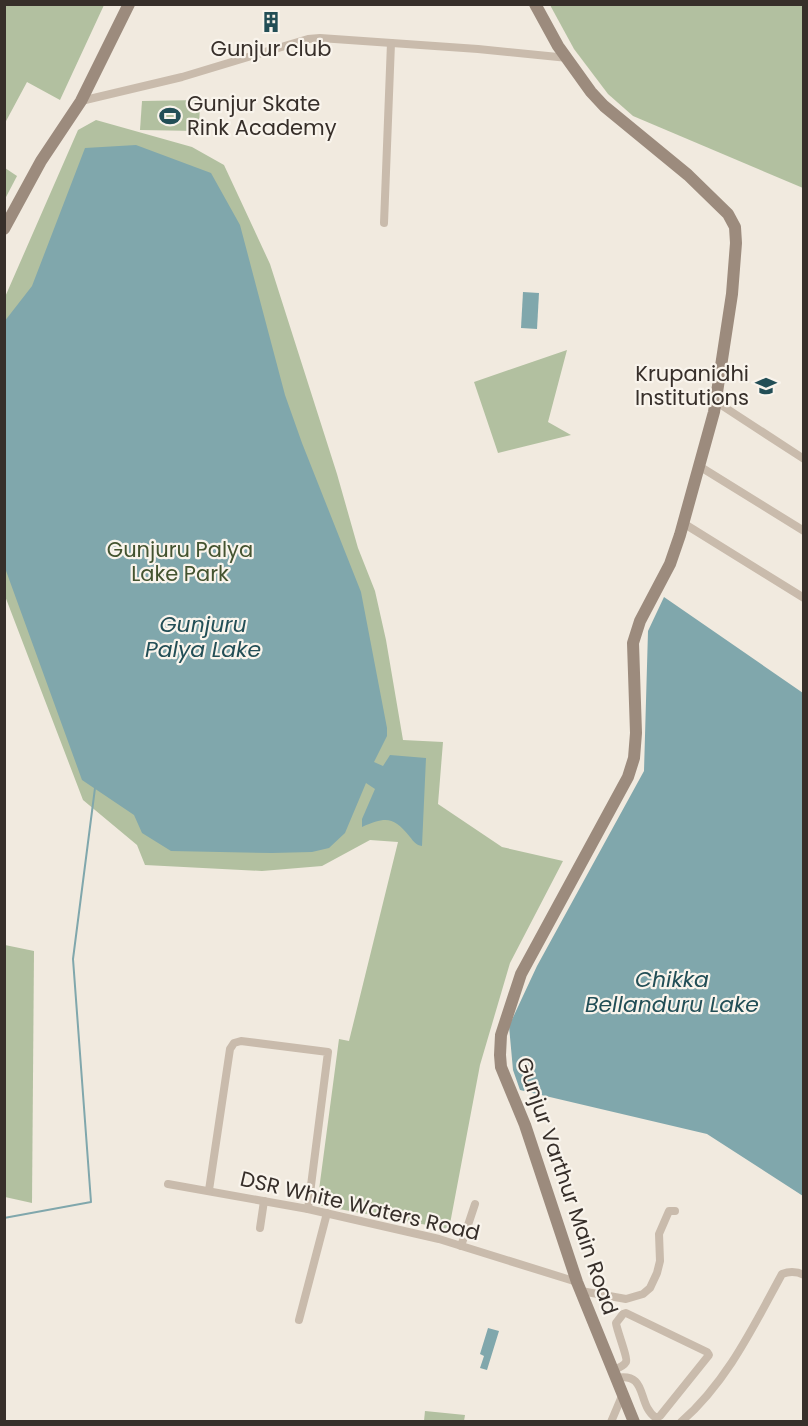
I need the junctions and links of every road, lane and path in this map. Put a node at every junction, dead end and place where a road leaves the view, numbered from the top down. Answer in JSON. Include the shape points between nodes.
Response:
{"nodes":[{"id":1,"x":129,"y":4,"type":"edge"},
{"id":2,"x":535,"y":4,"type":"edge"},
{"id":3,"x":392,"y":43,"type":"junction"},
{"id":4,"x":568,"y":58,"type":"junction"},
{"id":5,"x":81,"y":101,"type":"junction"},
{"id":6,"x":384,"y":223,"type":"dead end"},
{"id":7,"x":4,"y":229,"type":"edge"},
{"id":8,"x":715,"y":401,"type":"junction"},
{"id":9,"x":804,"y":459,"type":"edge"},
{"id":10,"x":699,"y":466,"type":"junction"},
{"id":11,"x":683,"y":523,"type":"junction"},
{"id":12,"x":804,"y":531,"type":"edge"},
{"id":13,"x":804,"y":598,"type":"edge"},
{"id":14,"x":168,"y":1184,"type":"dead end"},
{"id":15,"x":209,"y":1190,"type":"junction"},
{"id":16,"x":264,"y":1201,"type":"junction"},
{"id":17,"x":476,"y":1204,"type":"dead end"},
{"id":18,"x":308,"y":1209,"type":"junction"},
{"id":19,"x":675,"y":1211,"type":"dead end"},
{"id":20,"x":327,"y":1213,"type":"junction"},
{"id":21,"x":260,"y":1228,"type":"dead end"},
{"id":22,"x":460,"y":1246,"type":"junction"},
{"id":23,"x":804,"y":1275,"type":"edge"},
{"id":24,"x":579,"y":1287,"type":"junction"},
{"id":25,"x":299,"y":1320,"type":"dead end"},
{"id":26,"x":614,"y":1374,"type":"junction"},
{"id":27,"x":622,"y":1396,"type":"junction"},
{"id":28,"x":611,"y":1422,"type":"edge"},
{"id":29,"x":634,"y":1422,"type":"edge"},
{"id":30,"x":681,"y":1422,"type":"edge"}],
"edges":[{"from":1,"to":5,"type":"main road"},
{"from":2,"to":4,"type":"main road","name":"Gunjur Varthur Main Road"},
{"from":3,"to":4,"type":"street"},
{"from":3,"to":5,"type":"street","via":[[308,39]]},
{"from":3,"to":6,"type":"street"},
{"from":4,"to":8,"type":"main road","name":"Gunjur Varthur Main Road","via":[[604,106],[688,175],[728,214],[735,227],[732,294]]},
{"from":5,"to":7,"type":"main road","via":[[41,160]]},
{"from":8,"to":9,"type":"street"},
{"from":8,"to":10,"type":"main road","name":"Gunjur Varthur Main Road"},
{"from":10,"to":11,"type":"main road","name":"Gunjur Varthur Main Road"},
{"from":10,"to":12,"type":"street"},
{"from":11,"to":13,"type":"street"},
{"from":11,"to":24,"type":"main road","name":"Gunjur Varthur Main Road","via":[[670,564],[633,643],[636,734],[628,777],[521,974],[501,1035],[501,1067],[525,1125]]},
{"from":14,"to":15,"type":"street","name":"DSR White Waters Road"},
{"from":15,"to":16,"type":"street","name":"DSR White Waters Road"},
{"from":15,"to":18,"type":"street","via":[[234,1043],[328,1052]]},
{"from":16,"to":18,"type":"street","name":"DSR White Waters Road"},
{"from":16,"to":21,"type":"street"},
{"from":17,"to":22,"type":"street"},
{"from":18,"to":20,"type":"street","name":"DSR White Waters Road"},
{"from":19,"to":24,"type":"street","name":"DSR White Waters Road","via":[[669,1211],[659,1234],[657,1273],[643,1294],[626,1299]]},
{"from":20,"to":22,"type":"street","name":"DSR White Waters Road"},
{"from":20,"to":25,"type":"street"},
{"from":22,"to":24,"type":"street","name":"DSR White Waters Road"},
{"from":23,"to":30,"type":"street","via":[[782,1275],[719,1382]]},
{"from":24,"to":26,"type":"main road","name":"Gunjur Varthur Main Road"},
{"from":26,"to":26,"type":"street","via":[[627,1358],[616,1323],[626,1313],[709,1355],[656,1418],[650,1414],[636,1380]]},
{"from":26,"to":27,"type":"main road","name":"Gunjur Varthur Main Road"},
{"from":27,"to":28,"type":"street"},
{"from":27,"to":29,"type":"main road","name":"Gunjur Varthur Main Road"}]}
